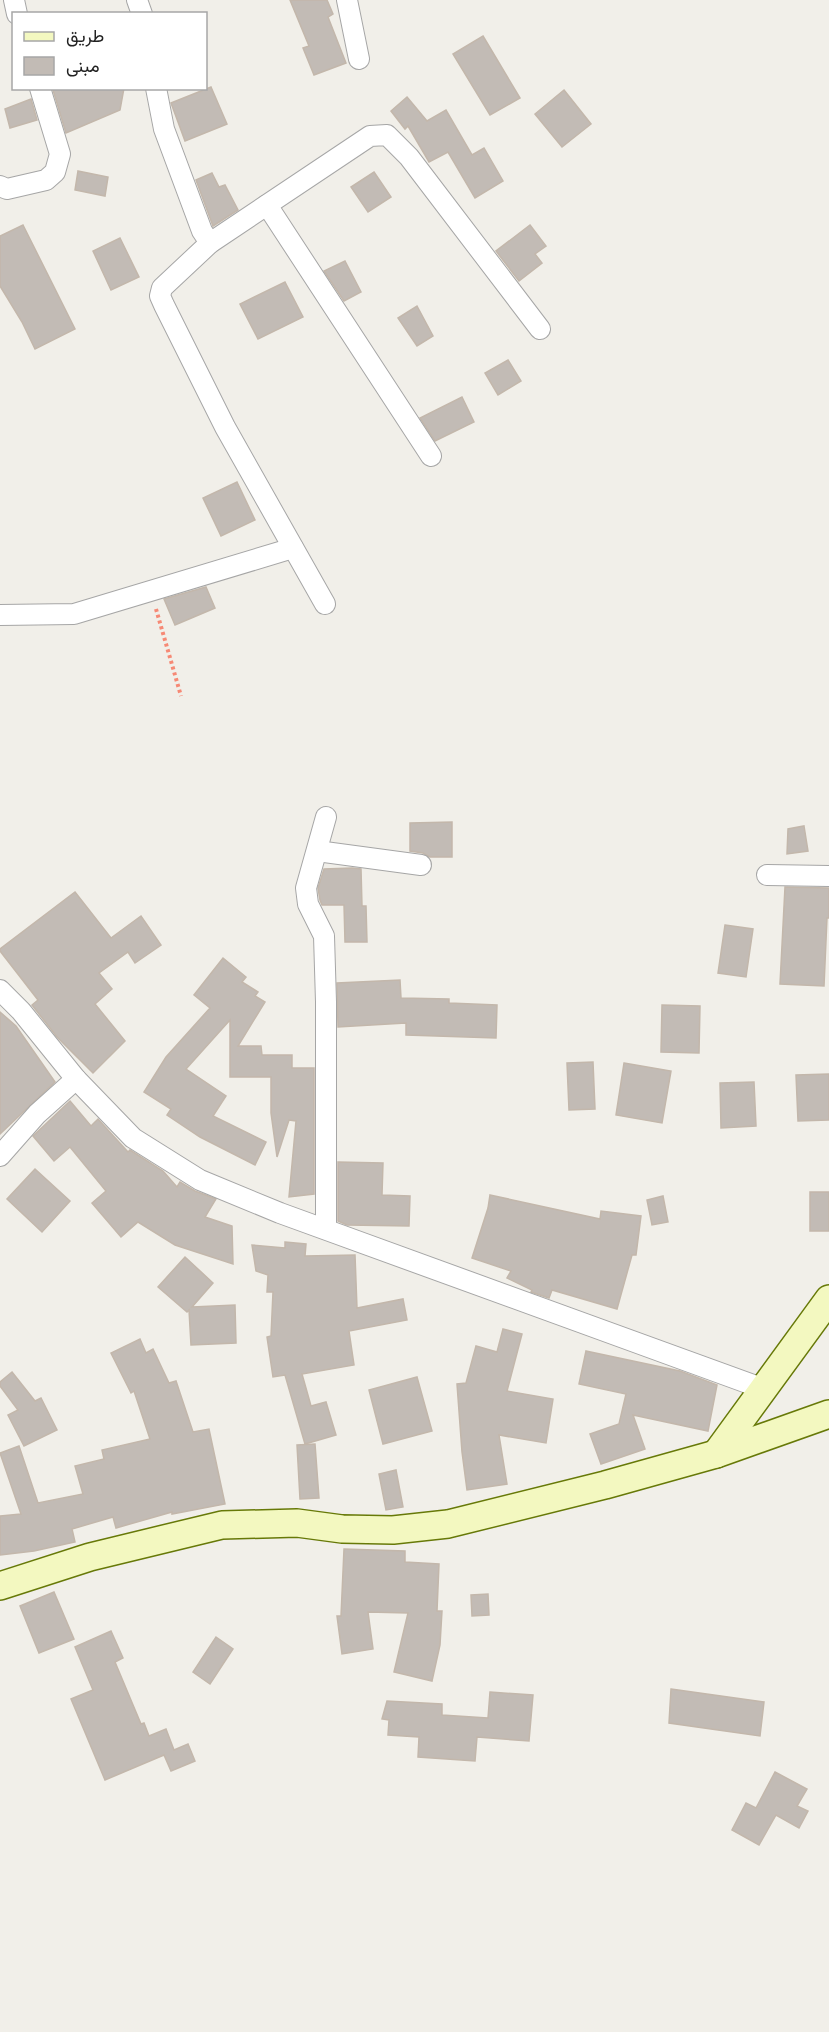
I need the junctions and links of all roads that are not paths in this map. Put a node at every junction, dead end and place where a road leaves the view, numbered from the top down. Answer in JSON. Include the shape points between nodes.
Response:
{"nodes":[{"id":1,"x":347,"y":0,"type":"edge"},
{"id":2,"x":359,"y":59,"type":"dead end"},
{"id":3,"x":41,"y":90,"type":"edge"},
{"id":4,"x":156,"y":90,"type":"edge"},
{"id":5,"x":0,"y":186,"type":"edge"},
{"id":6,"x":267,"y":205,"type":"junction"},
{"id":7,"x":210,"y":243,"type":"junction"},
{"id":8,"x":540,"y":329,"type":"dead end"},
{"id":9,"x":431,"y":456,"type":"dead end"},
{"id":10,"x":293,"y":548,"type":"junction"},
{"id":11,"x":325,"y":604,"type":"dead end"},
{"id":12,"x":0,"y":615,"type":"edge"},
{"id":13,"x":326,"y":817,"type":"dead end"},
{"id":14,"x":317,"y":851,"type":"junction"},
{"id":15,"x":421,"y":865,"type":"dead end"},
{"id":16,"x":767,"y":875,"type":"dead end"},
{"id":17,"x":829,"y":876,"type":"edge"},
{"id":18,"x":0,"y":990,"type":"edge"},
{"id":19,"x":76,"y":1079,"type":"junction"},
{"id":20,"x":0,"y":1156,"type":"edge"},
{"id":21,"x":326,"y":1229,"type":"junction"},
{"id":22,"x":829,"y":1299,"type":"edge"},
{"id":23,"x":764,"y":1389,"type":"junction"},
{"id":24,"x":829,"y":1414,"type":"edge"},
{"id":25,"x":716,"y":1454,"type":"junction"},
{"id":26,"x":0,"y":1586,"type":"edge"}],
"edges":[{"from":1,"to":2,"type":"street"},
{"from":3,"to":5,"type":"street","via":[[60,154],[55,172],[45,180],[7,189]]},
{"from":4,"to":7,"type":"street","via":[[167,139]]},
{"from":6,"to":7,"type":"street"},
{"from":6,"to":8,"type":"street","via":[[370,136],[387,135],[409,157]]},
{"from":6,"to":9,"type":"street"},
{"from":7,"to":10,"type":"street","via":[[166,283],[160,296],[225,427]]},
{"from":10,"to":11,"type":"street"},
{"from":10,"to":12,"type":"street","via":[[74,614]]},
{"from":13,"to":14,"type":"street"},
{"from":14,"to":15,"type":"street"},
{"from":14,"to":21,"type":"street","via":[[306,888],[308,904],[324,936]]},
{"from":16,"to":17,"type":"street"},
{"from":18,"to":19,"type":"street"},
{"from":19,"to":20,"type":"street"},
{"from":19,"to":21,"type":"street","via":[[133,1138],[190,1174]]},
{"from":21,"to":23,"type":"street"},
{"from":22,"to":23,"type":"main road"},
{"from":23,"to":25,"type":"main road"},
{"from":24,"to":25,"type":"main road"},
{"from":25,"to":26,"type":"main road","via":[[448,1524],[393,1530],[297,1523],[222,1525],[101,1554]]}]}
